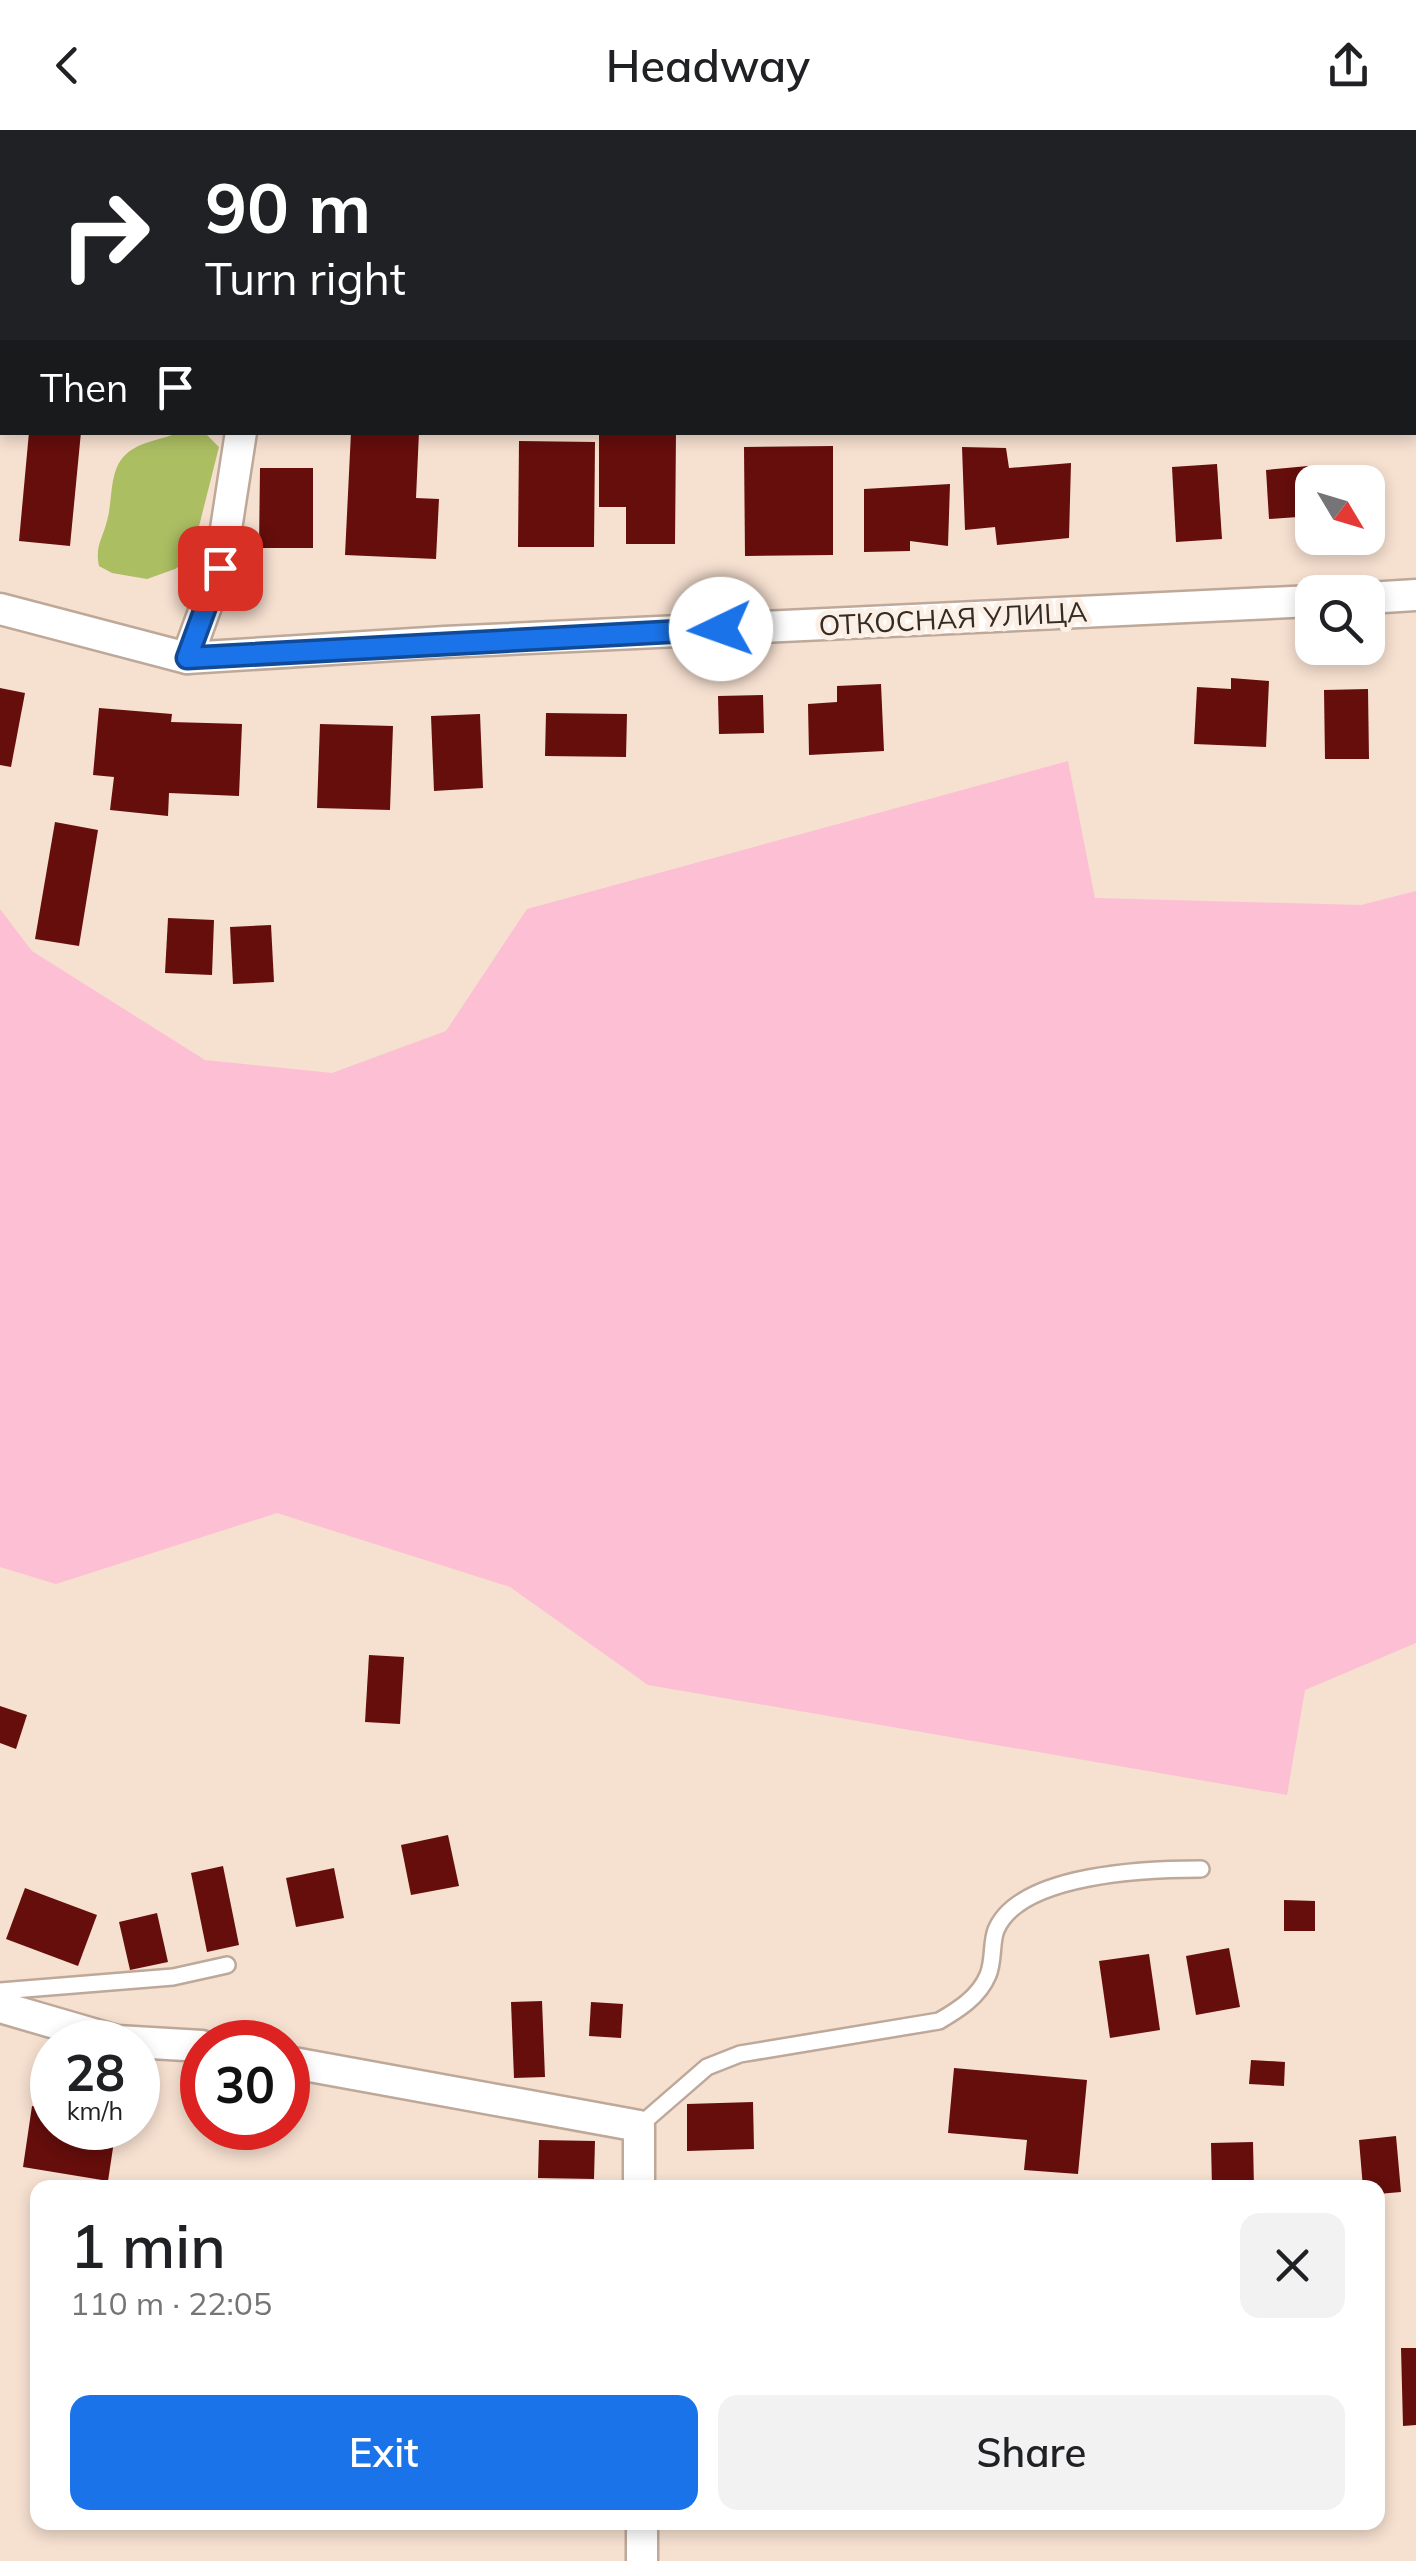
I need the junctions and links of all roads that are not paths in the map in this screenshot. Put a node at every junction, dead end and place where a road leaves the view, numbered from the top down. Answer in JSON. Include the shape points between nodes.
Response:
{"nodes":[{"id":1,"x":241,"y":435,"type":"edge"},
{"id":2,"x":1416,"y":595,"type":"edge"},
{"id":3,"x":1385,"y":597,"type":"edge"},
{"id":4,"x":1295,"y":602,"type":"edge"},
{"id":5,"x":0,"y":609,"type":"edge"},
{"id":6,"x":187,"y":658,"type":"junction"},
{"id":7,"x":1201,"y":1869,"type":"dead end"},
{"id":8,"x":226,"y":1965,"type":"dead end"},
{"id":9,"x":0,"y":1991,"type":"edge"},
{"id":10,"x":0,"y":2006,"type":"edge"},
{"id":11,"x":180,"y":2045,"type":"edge"},
{"id":12,"x":310,"y":2066,"type":"edge"},
{"id":13,"x":639,"y":2126,"type":"junction"},
{"id":14,"x":640,"y":2180,"type":"edge"},
{"id":15,"x":642,"y":2530,"type":"edge"},
{"id":16,"x":642,"y":2561,"type":"edge"}],
"edges":[{"from":1,"to":6,"type":"street","via":[[220,568]]},
{"from":2,"to":3,"type":"street"},
{"from":4,"to":6,"type":"street","name":"ОТКОСНАЯ УЛИЦА"},
{"from":5,"to":6,"type":"street","name":"ОТКОСНАЯ УЛИЦА"},
{"from":7,"to":13,"type":"lane","via":[[1136,1870],[1034,1893],[996,1929],[988,1975],[967,2005],[939,2021],[740,2054],[708,2067]]},
{"from":8,"to":9,"type":"lane"},
{"from":10,"to":11,"type":"street","via":[[117,2041]]},
{"from":12,"to":13,"type":"street"},
{"from":13,"to":14,"type":"street"},
{"from":15,"to":16,"type":"street"}]}
